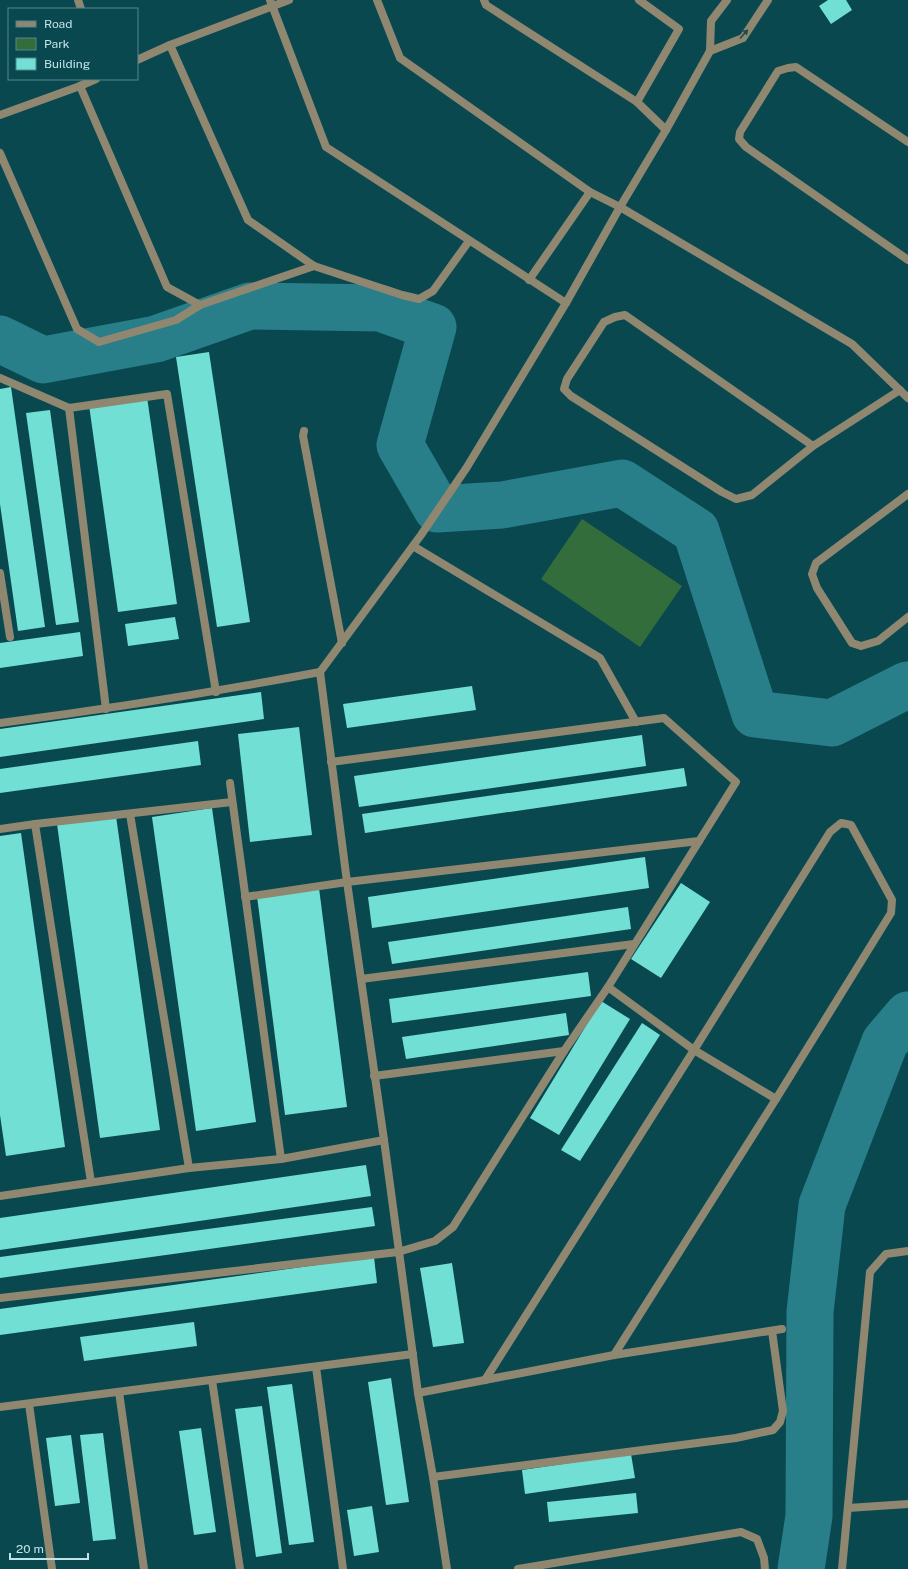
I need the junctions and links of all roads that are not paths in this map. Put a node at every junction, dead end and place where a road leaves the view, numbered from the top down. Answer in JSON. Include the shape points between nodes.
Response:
{"nodes":[{"id":1,"x":289,"y":0,"type":"edge"},
{"id":2,"x":377,"y":0,"type":"edge"},
{"id":3,"x":484,"y":0,"type":"edge"},
{"id":4,"x":639,"y":0,"type":"edge"},
{"id":5,"x":727,"y":0,"type":"edge"},
{"id":6,"x":768,"y":0,"type":"edge"},
{"id":7,"x":271,"y":3,"type":"edge"},
{"id":8,"x":170,"y":45,"type":"junction"},
{"id":9,"x":710,"y":51,"type":"junction"},
{"id":10,"x":138,"y":60,"type":"edge"},
{"id":11,"x":94,"y":80,"type":"edge"},
{"id":12,"x":80,"y":86,"type":"junction"},
{"id":13,"x":637,"y":102,"type":"junction"},
{"id":14,"x":0,"y":115,"type":"edge"},
{"id":15,"x":666,"y":130,"type":"junction"},
{"id":16,"x":908,"y":142,"type":"edge"},
{"id":17,"x":0,"y":153,"type":"edge"},
{"id":18,"x":590,"y":192,"type":"junction"},
{"id":19,"x":620,"y":207,"type":"junction"},
{"id":20,"x":469,"y":241,"type":"junction"},
{"id":21,"x":908,"y":260,"type":"edge"},
{"id":22,"x":314,"y":266,"type":"junction"},
{"id":23,"x":529,"y":280,"type":"junction"},
{"id":24,"x":566,"y":303,"type":"junction"},
{"id":25,"x":200,"y":305,"type":"junction"},
{"id":26,"x":0,"y":378,"type":"edge"},
{"id":27,"x":900,"y":390,"type":"junction"},
{"id":28,"x":908,"y":398,"type":"edge"},
{"id":29,"x":69,"y":408,"type":"junction"},
{"id":30,"x":304,"y":431,"type":"dead end"},
{"id":31,"x":813,"y":446,"type":"junction"},
{"id":32,"x":908,"y":494,"type":"edge"},
{"id":33,"x":413,"y":546,"type":"junction"},
{"id":34,"x":0,"y":573,"type":"edge"},
{"id":35,"x":2,"y":599,"type":"edge"},
{"id":36,"x":908,"y":617,"type":"edge"},
{"id":37,"x":10,"y":637,"type":"dead end"},
{"id":38,"x":342,"y":643,"type":"junction"},
{"id":39,"x":320,"y":672,"type":"junction"},
{"id":40,"x":216,"y":692,"type":"junction"},
{"id":41,"x":106,"y":709,"type":"junction"},
{"id":42,"x":636,"y":722,"type":"junction"},
{"id":43,"x":0,"y":723,"type":"edge"},
{"id":44,"x":331,"y":762,"type":"junction"},
{"id":45,"x":230,"y":783,"type":"dead end"},
{"id":46,"x":232,"y":802,"type":"junction"},
{"id":47,"x":130,"y":814,"type":"junction"},
{"id":48,"x":35,"y":824,"type":"junction"},
{"id":49,"x":0,"y":829,"type":"edge"},
{"id":50,"x":698,"y":841,"type":"junction"},
{"id":51,"x":347,"y":882,"type":"junction"},
{"id":52,"x":245,"y":897,"type":"junction"},
{"id":53,"x":634,"y":944,"type":"junction"},
{"id":54,"x":361,"y":979,"type":"junction"},
{"id":55,"x":608,"y":987,"type":"junction"},
{"id":56,"x":694,"y":1050,"type":"junction"},
{"id":57,"x":564,"y":1051,"type":"junction"},
{"id":58,"x":374,"y":1076,"type":"junction"},
{"id":59,"x":776,"y":1099,"type":"junction"},
{"id":60,"x":384,"y":1140,"type":"junction"},
{"id":61,"x":281,"y":1159,"type":"junction"},
{"id":62,"x":189,"y":1168,"type":"junction"},
{"id":63,"x":91,"y":1182,"type":"junction"},
{"id":64,"x":0,"y":1196,"type":"edge"},
{"id":65,"x":908,"y":1251,"type":"edge"},
{"id":66,"x":398,"y":1252,"type":"junction"},
{"id":67,"x":0,"y":1298,"type":"edge"},
{"id":68,"x":782,"y":1329,"type":"dead end"},
{"id":69,"x":772,"y":1331,"type":"junction"},
{"id":70,"x":413,"y":1354,"type":"junction"},
{"id":71,"x":614,"y":1355,"type":"junction"},
{"id":72,"x":316,"y":1367,"type":"junction"},
{"id":73,"x":212,"y":1380,"type":"junction"},
{"id":74,"x":485,"y":1380,"type":"junction"},
{"id":75,"x":119,"y":1392,"type":"junction"},
{"id":76,"x":418,"y":1393,"type":"junction"},
{"id":77,"x":29,"y":1404,"type":"junction"},
{"id":78,"x":0,"y":1407,"type":"edge"},
{"id":79,"x":433,"y":1477,"type":"junction"},
{"id":80,"x":908,"y":1504,"type":"edge"},
{"id":81,"x":848,"y":1508,"type":"junction"},
{"id":82,"x":52,"y":1569,"type":"edge"},
{"id":83,"x":144,"y":1569,"type":"edge"},
{"id":84,"x":240,"y":1569,"type":"edge"},
{"id":85,"x":343,"y":1569,"type":"edge"},
{"id":86,"x":447,"y":1569,"type":"edge"},
{"id":87,"x":518,"y":1569,"type":"edge"},
{"id":88,"x":764,"y":1569,"type":"edge"},
{"id":89,"x":842,"y":1569,"type":"edge"}],
"edges":[{"from":1,"to":7,"type":"street"},
{"from":2,"to":18,"type":"street","via":[[400,58]]},
{"from":3,"to":13,"type":"street","via":[[486,5]]},
{"from":4,"to":13,"type":"street","via":[[679,29]]},
{"from":5,"to":9,"type":"street","via":[[711,21]]},
{"from":9,"to":6,"type":"street","one_way":true,"via":[[743,38]]},
{"from":7,"to":8,"type":"street"},
{"from":7,"to":20,"type":"street","via":[[326,148]]},
{"from":8,"to":10,"type":"street"},
{"from":8,"to":22,"type":"street","via":[[248,220]]},
{"from":9,"to":15,"type":"street"},
{"from":11,"to":12,"type":"street"},
{"from":12,"to":14,"type":"street"},
{"from":12,"to":25,"type":"street","via":[[167,287]]},
{"from":13,"to":15,"type":"street"},
{"from":15,"to":19,"type":"street"},
{"from":16,"to":21,"type":"street","via":[[796,67],[778,71],[740,132],[739,139],[746,147]]},
{"from":17,"to":25,"type":"street","via":[[77,329],[99,342],[176,320]]},
{"from":18,"to":19,"type":"street"},
{"from":18,"to":23,"type":"street"},
{"from":19,"to":24,"type":"street"},
{"from":19,"to":27,"type":"street","via":[[852,344]]},
{"from":20,"to":22,"type":"street","via":[[433,290],[419,299]]},
{"from":20,"to":23,"type":"street"},
{"from":22,"to":25,"type":"street"},
{"from":23,"to":24,"type":"street"},
{"from":24,"to":33,"type":"street","via":[[467,467]]},
{"from":26,"to":29,"type":"street"},
{"from":27,"to":28,"type":"street"},
{"from":27,"to":31,"type":"street"},
{"from":29,"to":40,"type":"street","via":[[167,394]]},
{"from":29,"to":41,"type":"street"},
{"from":30,"to":38,"type":"street"},
{"from":31,"to":31,"type":"street","via":[[752,494],[736,499],[696,476],[564,389],[567,378],[604,322],[625,316]]},
{"from":32,"to":36,"type":"street","via":[[816,563],[812,574],[817,588],[852,643],[861,646],[878,641]]},
{"from":33,"to":38,"type":"street"},
{"from":33,"to":42,"type":"street","via":[[600,658]]},
{"from":34,"to":35,"type":"street"},
{"from":35,"to":37,"type":"street"},
{"from":38,"to":39,"type":"street"},
{"from":39,"to":40,"type":"street"},
{"from":39,"to":44,"type":"street"},
{"from":40,"to":41,"type":"street"},
{"from":41,"to":43,"type":"street"},
{"from":42,"to":44,"type":"street"},
{"from":42,"to":50,"type":"street","via":[[664,718],[736,782]]},
{"from":44,"to":51,"type":"street"},
{"from":45,"to":46,"type":"street"},
{"from":46,"to":47,"type":"street"},
{"from":46,"to":52,"type":"street"},
{"from":47,"to":48,"type":"street"},
{"from":47,"to":62,"type":"street"},
{"from":48,"to":49,"type":"street"},
{"from":48,"to":63,"type":"street"},
{"from":50,"to":51,"type":"street"},
{"from":50,"to":53,"type":"street"},
{"from":51,"to":52,"type":"street"},
{"from":51,"to":54,"type":"street"},
{"from":52,"to":61,"type":"street"},
{"from":53,"to":54,"type":"street"},
{"from":53,"to":55,"type":"street"},
{"from":54,"to":58,"type":"street"},
{"from":55,"to":56,"type":"street"},
{"from":55,"to":57,"type":"street"},
{"from":56,"to":59,"type":"street"},
{"from":56,"to":59,"type":"street","via":[[830,832],[841,823],[851,825],[892,900],[891,913]]},
{"from":56,"to":74,"type":"street"},
{"from":57,"to":58,"type":"street"},
{"from":57,"to":66,"type":"street","via":[[453,1227],[435,1241]]},
{"from":58,"to":60,"type":"street"},
{"from":59,"to":71,"type":"street"},
{"from":60,"to":61,"type":"street"},
{"from":60,"to":66,"type":"street"},
{"from":61,"to":62,"type":"street"},
{"from":62,"to":63,"type":"street"},
{"from":63,"to":64,"type":"street"},
{"from":65,"to":81,"type":"street","via":[[886,1254],[870,1272]]},
{"from":66,"to":67,"type":"street"},
{"from":66,"to":70,"type":"street"},
{"from":68,"to":69,"type":"street"},
{"from":69,"to":71,"type":"street"},
{"from":69,"to":79,"type":"street","via":[[783,1411],[780,1422],[773,1430],[736,1438]]},
{"from":70,"to":72,"type":"street"},
{"from":70,"to":76,"type":"street"},
{"from":71,"to":74,"type":"street"},
{"from":72,"to":73,"type":"street"},
{"from":72,"to":85,"type":"street"},
{"from":73,"to":75,"type":"street"},
{"from":73,"to":84,"type":"street"},
{"from":74,"to":76,"type":"street"},
{"from":75,"to":77,"type":"street"},
{"from":75,"to":83,"type":"street"},
{"from":76,"to":79,"type":"street"},
{"from":77,"to":78,"type":"street"},
{"from":77,"to":82,"type":"street"},
{"from":79,"to":86,"type":"street"},
{"from":80,"to":81,"type":"street"},
{"from":81,"to":89,"type":"street"},
{"from":87,"to":88,"type":"street","via":[[741,1532],[756,1539],[764,1558]]}]}
